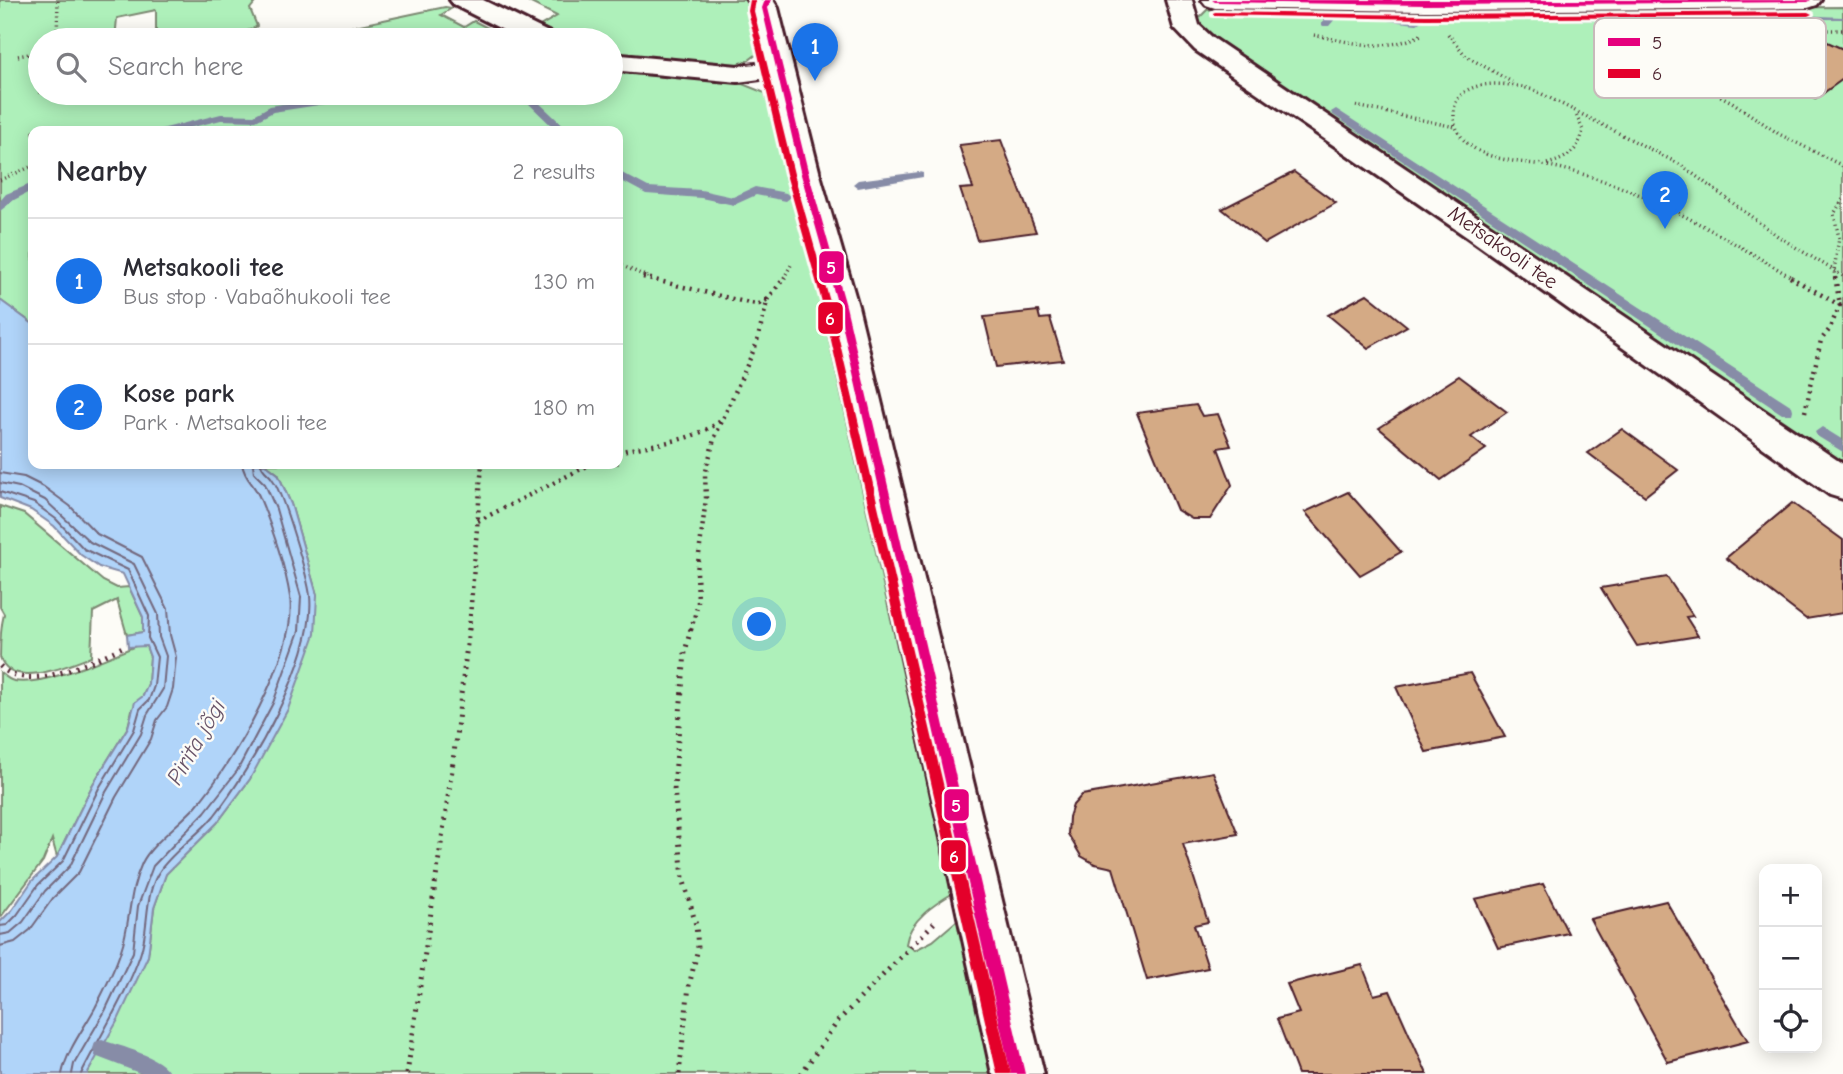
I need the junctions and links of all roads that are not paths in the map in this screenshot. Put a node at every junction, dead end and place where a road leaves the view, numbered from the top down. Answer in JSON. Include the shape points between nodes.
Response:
{"nodes":[{"id":1,"x":463,"y":0,"type":"edge"},
{"id":2,"x":1179,"y":0,"type":"edge"},
{"id":3,"x":1215,"y":0,"type":"edge"},
{"id":4,"x":1808,"y":0,"type":"edge"},
{"id":5,"x":1341,"y":1,"type":"edge"},
{"id":6,"x":764,"y":3,"type":"edge"},
{"id":7,"x":519,"y":28,"type":"edge"},
{"id":8,"x":623,"y":63,"type":"edge"},
{"id":9,"x":778,"y":69,"type":"junction"},
{"id":10,"x":1843,"y":484,"type":"edge"},
{"id":11,"x":1018,"y":1074,"type":"edge"}],
"edges":[{"from":1,"to":7,"type":"street"},
{"from":2,"to":10,"type":"street","name":"Metsakooli tee","via":[[1184,22],[1195,36]]},
{"from":3,"to":5,"type":"street"},
{"from":4,"to":5,"type":"street"},
{"from":6,"to":9,"type":"street"},
{"from":8,"to":9,"type":"street","via":[[738,74]]},
{"from":9,"to":11,"type":"street","via":[[842,306]]}]}
